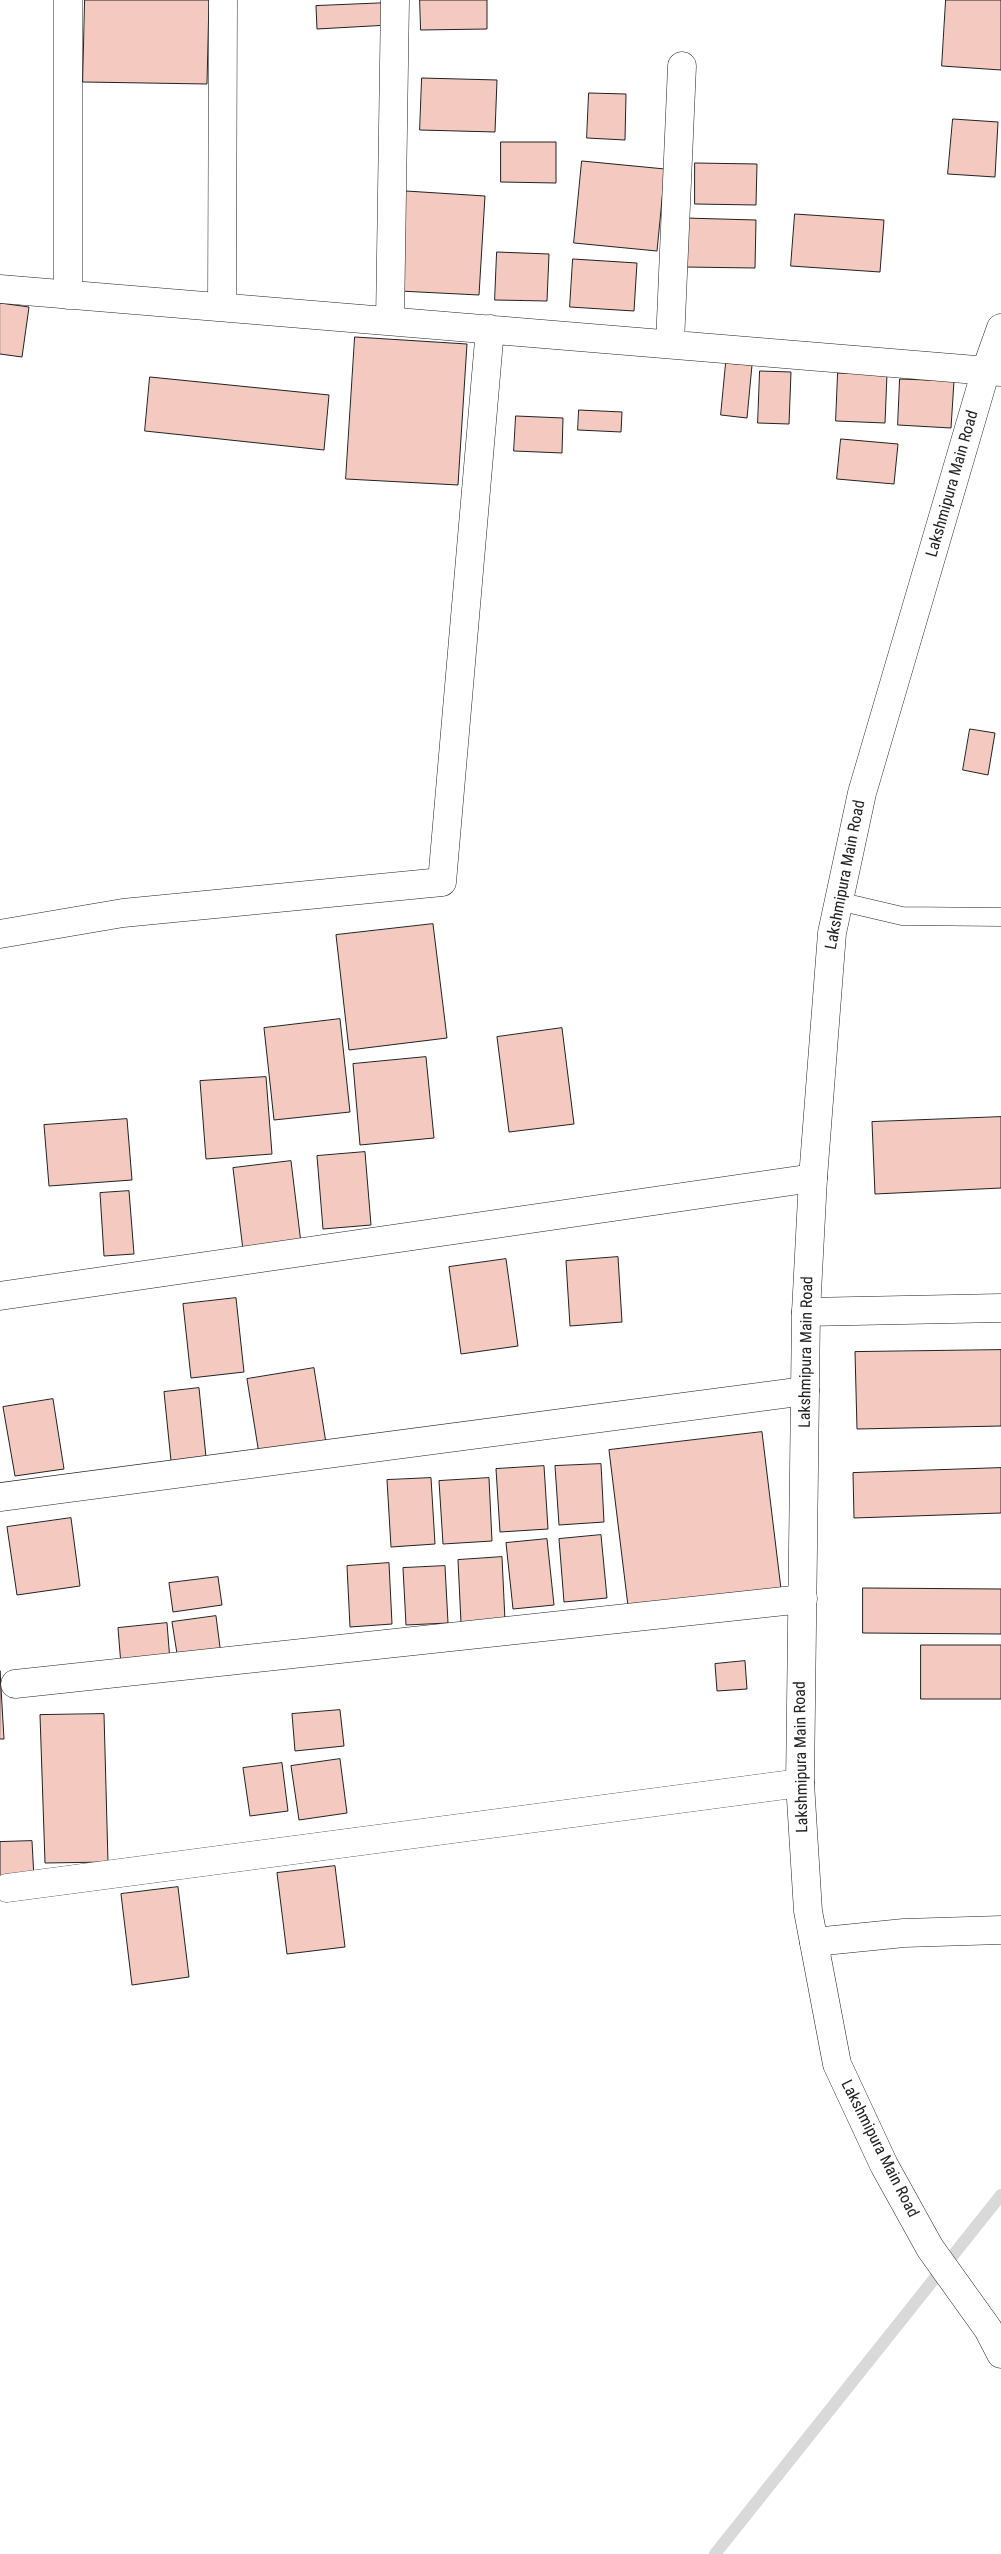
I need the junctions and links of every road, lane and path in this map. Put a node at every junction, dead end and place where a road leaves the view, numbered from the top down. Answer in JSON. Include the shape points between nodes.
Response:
{"nodes":[{"id":1,"x":68,"y":0,"type":"edge"},
{"id":2,"x":223,"y":0,"type":"edge"},
{"id":3,"x":395,"y":0,"type":"edge"},
{"id":4,"x":682,"y":66,"type":"dead end"},
{"id":5,"x":0,"y":289,"type":"edge"},
{"id":6,"x":68,"y":295,"type":"junction"},
{"id":7,"x":222,"y":307,"type":"junction"},
{"id":8,"x":390,"y":320,"type":"junction"},
{"id":9,"x":1001,"y":328,"type":"edge"},
{"id":10,"x":490,"y":329,"type":"junction"},
{"id":11,"x":670,"y":343,"type":"junction"},
{"id":12,"x":994,"y":371,"type":"edge"},
{"id":13,"x":838,"y":902,"type":"junction"},
{"id":14,"x":1001,"y":917,"type":"edge"},
{"id":15,"x":0,"y":934,"type":"edge"},
{"id":16,"x":813,"y":1178,"type":"junction"},
{"id":17,"x":0,"y":1296,"type":"edge"},
{"id":18,"x":1001,"y":1308,"type":"edge"},
{"id":19,"x":806,"y":1312,"type":"junction"},
{"id":20,"x":806,"y":1391,"type":"junction"},
{"id":21,"x":0,"y":1497,"type":"edge"},
{"id":22,"x":803,"y":1599,"type":"junction"},
{"id":23,"x":15,"y":1684,"type":"dead end"},
{"id":24,"x":800,"y":1783,"type":"junction"},
{"id":25,"x":7,"y":1888,"type":"dead end"},
{"id":26,"x":1001,"y":1930,"type":"edge"},
{"id":27,"x":814,"y":1942,"type":"junction"},
{"id":28,"x":996,"y":2340,"type":"edge"}],
"edges":[{"from":1,"to":6,"type":"street"},
{"from":2,"to":7,"type":"street"},
{"from":3,"to":8,"type":"street"},
{"from":4,"to":11,"type":"street"},
{"from":5,"to":6,"type":"street"},
{"from":6,"to":7,"type":"street"},
{"from":7,"to":8,"type":"street"},
{"from":8,"to":10,"type":"street"},
{"from":9,"to":12,"type":"street","name":"Lakshmipura Main Road"},
{"from":10,"to":11,"type":"street"},
{"from":10,"to":15,"type":"street","via":[[442,882],[122,913]]},
{"from":11,"to":12,"type":"street"},
{"from":12,"to":13,"type":"street","name":"Lakshmipura Main Road","via":[[862,793]]},
{"from":13,"to":14,"type":"lane","via":[[902,916]]},
{"from":13,"to":16,"type":"street","name":"Lakshmipura Main Road","via":[[832,932]]},
{"from":16,"to":17,"type":"street"},
{"from":16,"to":19,"type":"street","name":"Lakshmipura Main Road"},
{"from":18,"to":19,"type":"street"},
{"from":19,"to":20,"type":"street","name":"Lakshmipura Main Road"},
{"from":20,"to":21,"type":"street"},
{"from":20,"to":22,"type":"street","name":"Lakshmipura Main Road"},
{"from":22,"to":23,"type":"street"},
{"from":22,"to":24,"type":"street","name":"Lakshmipura Main Road"},
{"from":24,"to":25,"type":"street"},
{"from":24,"to":27,"type":"street","name":"Lakshmipura Main Road","via":[[808,1911]]},
{"from":26,"to":27,"type":"street","via":[[904,1933]]},
{"from":27,"to":28,"type":"street","name":"Lakshmipura Main Road","via":[[837,2064],[884,2165],[930,2248]]}]}
